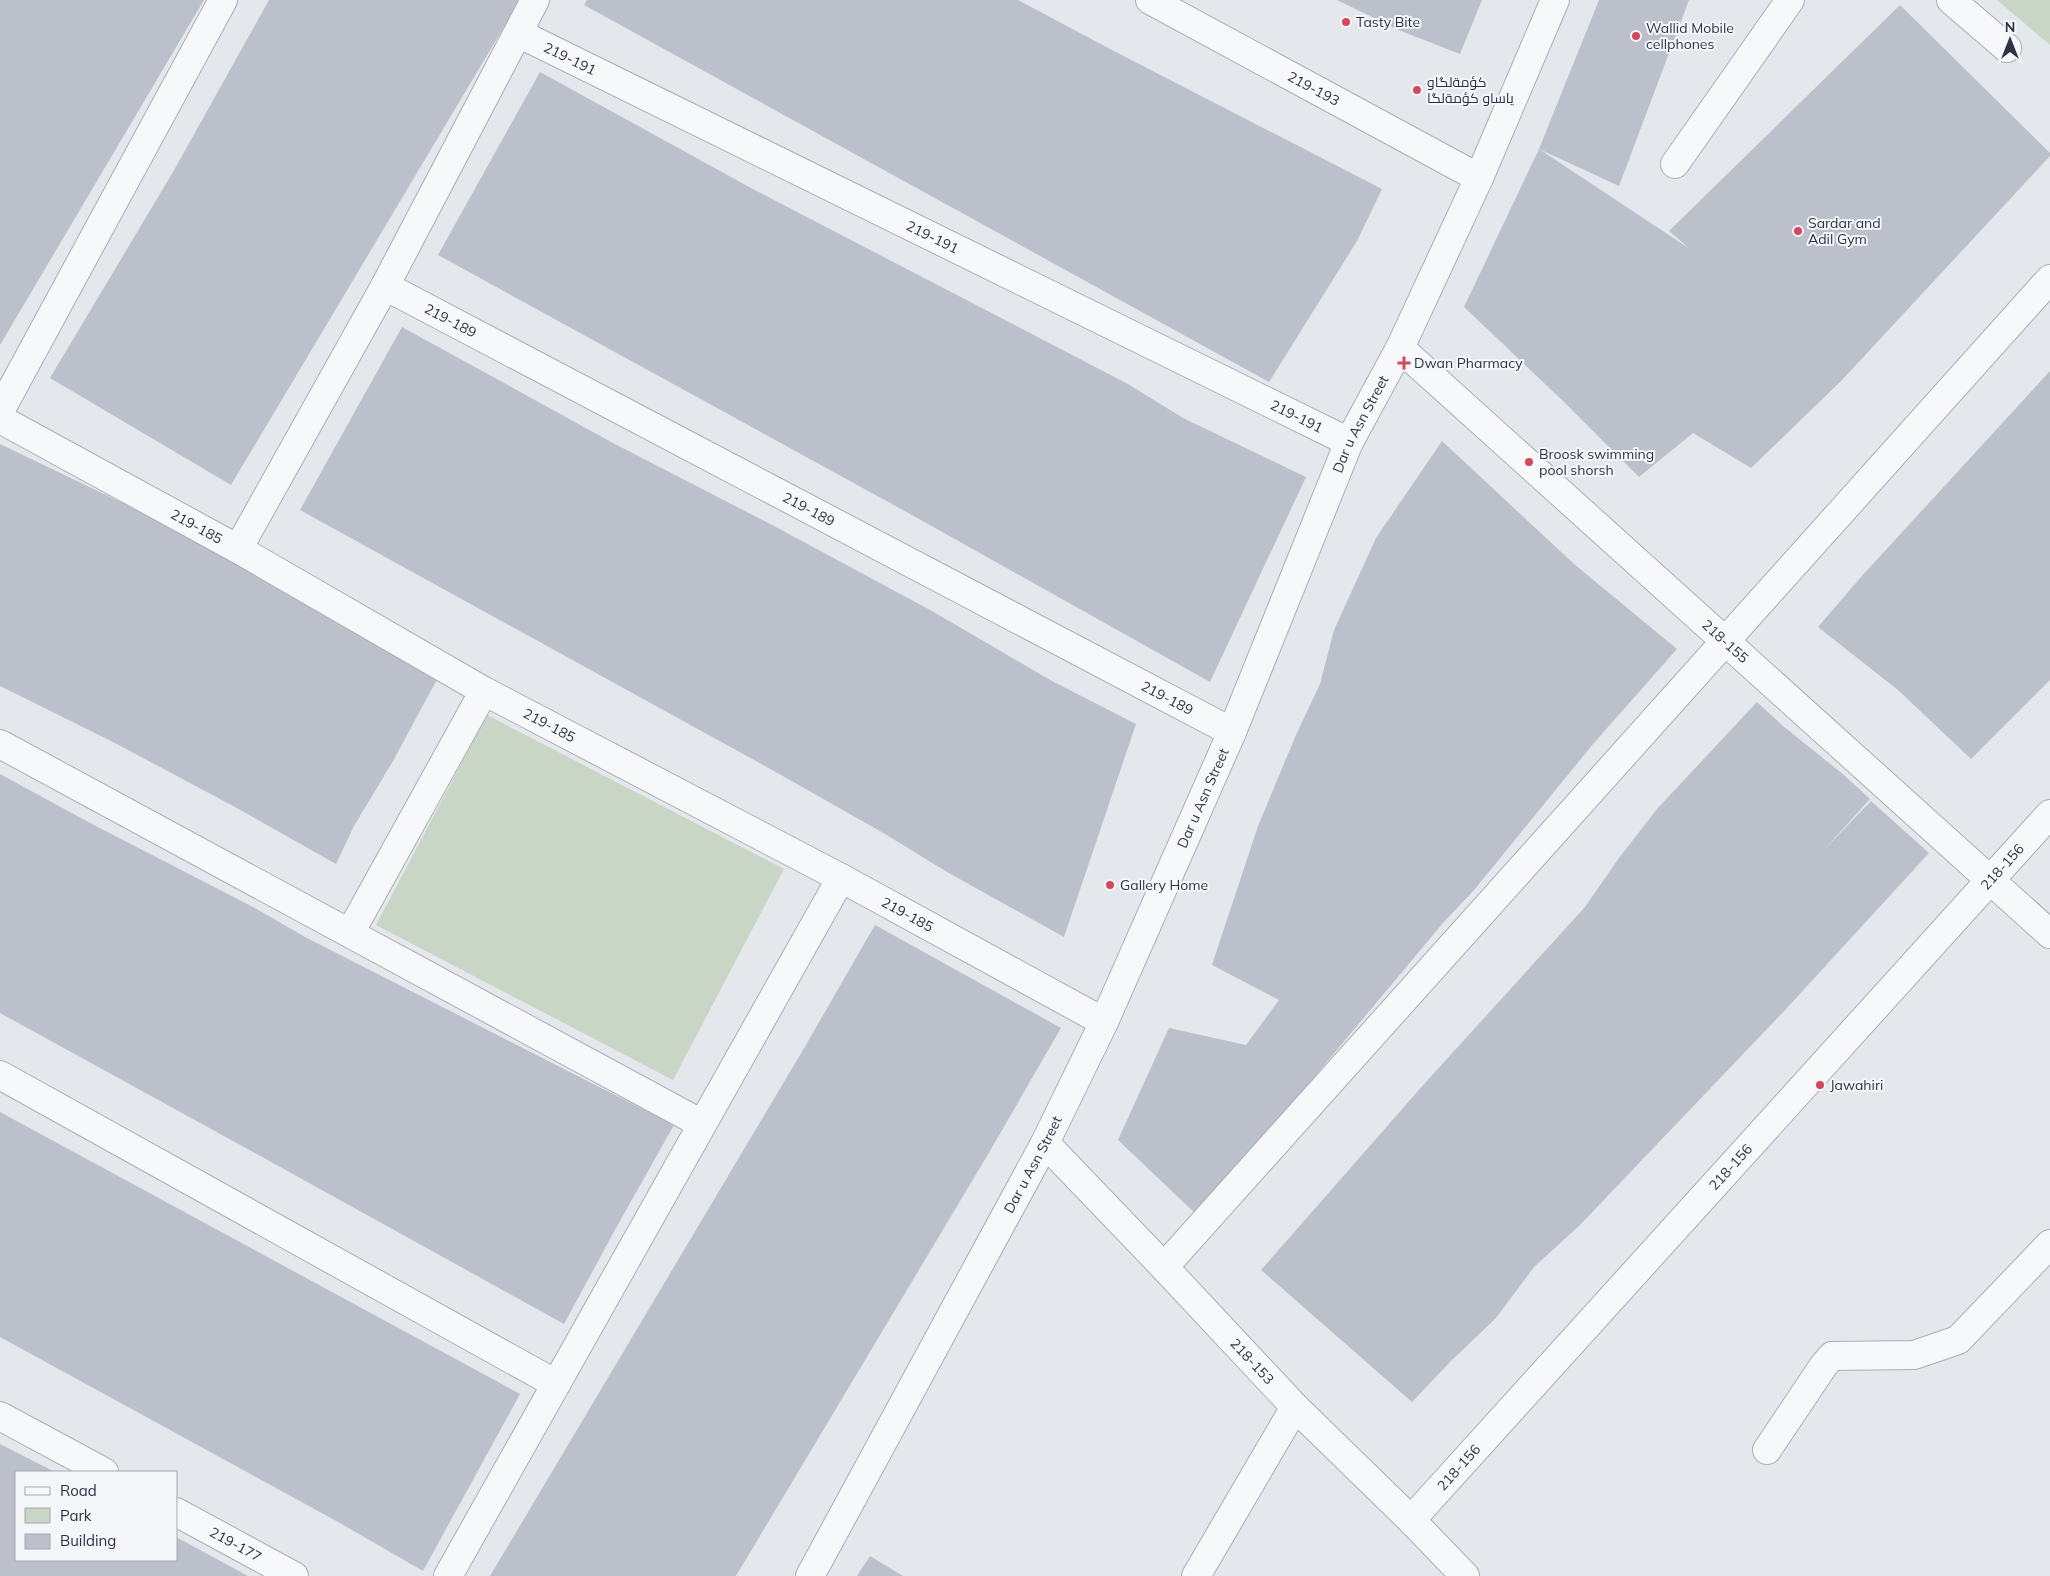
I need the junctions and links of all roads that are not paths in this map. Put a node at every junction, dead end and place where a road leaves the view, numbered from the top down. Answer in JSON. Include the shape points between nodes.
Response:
{"nodes":[{"id":1,"x":223,"y":0,"type":"edge"},
{"id":2,"x":535,"y":0,"type":"edge"},
{"id":3,"x":1150,"y":0,"type":"edge"},
{"id":4,"x":1555,"y":0,"type":"edge"},
{"id":5,"x":1790,"y":0,"type":"edge"},
{"id":6,"x":1951,"y":0,"type":"edge"},
{"id":7,"x":518,"y":33,"type":"junction"},
{"id":8,"x":2007,"y":48,"type":"dead end"},
{"id":9,"x":1675,"y":164,"type":"dead end"},
{"id":10,"x":1479,"y":178,"type":"junction"},
{"id":11,"x":2050,"y":279,"type":"edge"},
{"id":12,"x":385,"y":286,"type":"junction"},
{"id":13,"x":1400,"y":348,"type":"junction"},
{"id":14,"x":0,"y":411,"type":"edge"},
{"id":15,"x":0,"y":419,"type":"edge"},
{"id":16,"x":1349,"y":442,"type":"junction"},
{"id":17,"x":238,"y":549,"type":"junction"},
{"id":18,"x":1726,"y":641,"type":"junction"},
{"id":19,"x":484,"y":691,"type":"junction"},
{"id":20,"x":1232,"y":732,"type":"junction"},
{"id":21,"x":0,"y":744,"type":"edge"},
{"id":22,"x":2050,"y":814,"type":"edge"},
{"id":23,"x":841,"y":878,"type":"junction"},
{"id":24,"x":1991,"y":880,"type":"junction"},
{"id":25,"x":350,"y":933,"type":"junction"},
{"id":26,"x":2050,"y":934,"type":"edge"},
{"id":27,"x":1104,"y":1022,"type":"junction"},
{"id":28,"x":0,"y":1076,"type":"edge"},
{"id":29,"x":702,"y":1124,"type":"junction"},
{"id":30,"x":1045,"y":1143,"type":"junction"},
{"id":31,"x":2050,"y":1244,"type":"edge"},
{"id":32,"x":1164,"y":1267,"type":"junction"},
{"id":33,"x":556,"y":1384,"type":"junction"},
{"id":34,"x":1295,"y":1407,"type":"junction"},
{"id":35,"x":0,"y":1416,"type":"edge"},
{"id":36,"x":1767,"y":1450,"type":"dead end"},
{"id":37,"x":102,"y":1471,"type":"edge"},
{"id":38,"x":178,"y":1513,"type":"edge"},
{"id":39,"x":1410,"y":1520,"type":"junction"},
{"id":40,"x":294,"y":1576,"type":"edge"},
{"id":41,"x":448,"y":1576,"type":"edge"},
{"id":42,"x":810,"y":1576,"type":"edge"},
{"id":43,"x":1196,"y":1576,"type":"edge"},
{"id":44,"x":1465,"y":1576,"type":"edge"}],
"edges":[{"from":1,"to":14,"type":"street"},
{"from":2,"to":7,"type":"street"},
{"from":3,"to":10,"type":"street","name":"219-193"},
{"from":4,"to":10,"type":"street","name":"Dar u Asn Street"},
{"from":5,"to":9,"type":"street"},
{"from":6,"to":8,"type":"street"},
{"from":7,"to":12,"type":"street"},
{"from":7,"to":16,"type":"street","name":"219-191"},
{"from":10,"to":13,"type":"street","name":"Dar u Asn Street"},
{"from":11,"to":18,"type":"street"},
{"from":12,"to":17,"type":"street"},
{"from":12,"to":20,"type":"street","name":"219-189"},
{"from":13,"to":16,"type":"street","name":"Dar u Asn Street"},
{"from":13,"to":18,"type":"street","name":"218-155"},
{"from":15,"to":17,"type":"street","name":"219-185"},
{"from":16,"to":20,"type":"street","name":"Dar u Asn Street"},
{"from":17,"to":19,"type":"street","name":"219-185"},
{"from":18,"to":24,"type":"street","name":"218-155"},
{"from":18,"to":32,"type":"street"},
{"from":19,"to":23,"type":"street","name":"219-185"},
{"from":19,"to":25,"type":"street"},
{"from":20,"to":27,"type":"street","name":"Dar u Asn Street"},
{"from":21,"to":25,"type":"street"},
{"from":22,"to":24,"type":"street","name":"218-156"},
{"from":23,"to":27,"type":"street","name":"219-185"},
{"from":23,"to":29,"type":"street"},
{"from":24,"to":26,"type":"street","name":"218-155"},
{"from":24,"to":39,"type":"street","name":"218-156"},
{"from":25,"to":29,"type":"street"},
{"from":27,"to":30,"type":"street","name":"Dar u Asn Street"},
{"from":28,"to":33,"type":"street"},
{"from":29,"to":33,"type":"street"},
{"from":30,"to":32,"type":"street","name":"218-153"},
{"from":30,"to":42,"type":"street","name":"Dar u Asn Street"},
{"from":31,"to":36,"type":"street","via":[[1958,1340],[1914,1355],[1832,1356]]},
{"from":32,"to":34,"type":"street","name":"218-153"},
{"from":33,"to":41,"type":"street"},
{"from":34,"to":39,"type":"street","name":"218-153"},
{"from":34,"to":43,"type":"street"},
{"from":35,"to":37,"type":"street"},
{"from":38,"to":40,"type":"street","name":"219-177"},
{"from":39,"to":44,"type":"street","name":"218-153"}]}
